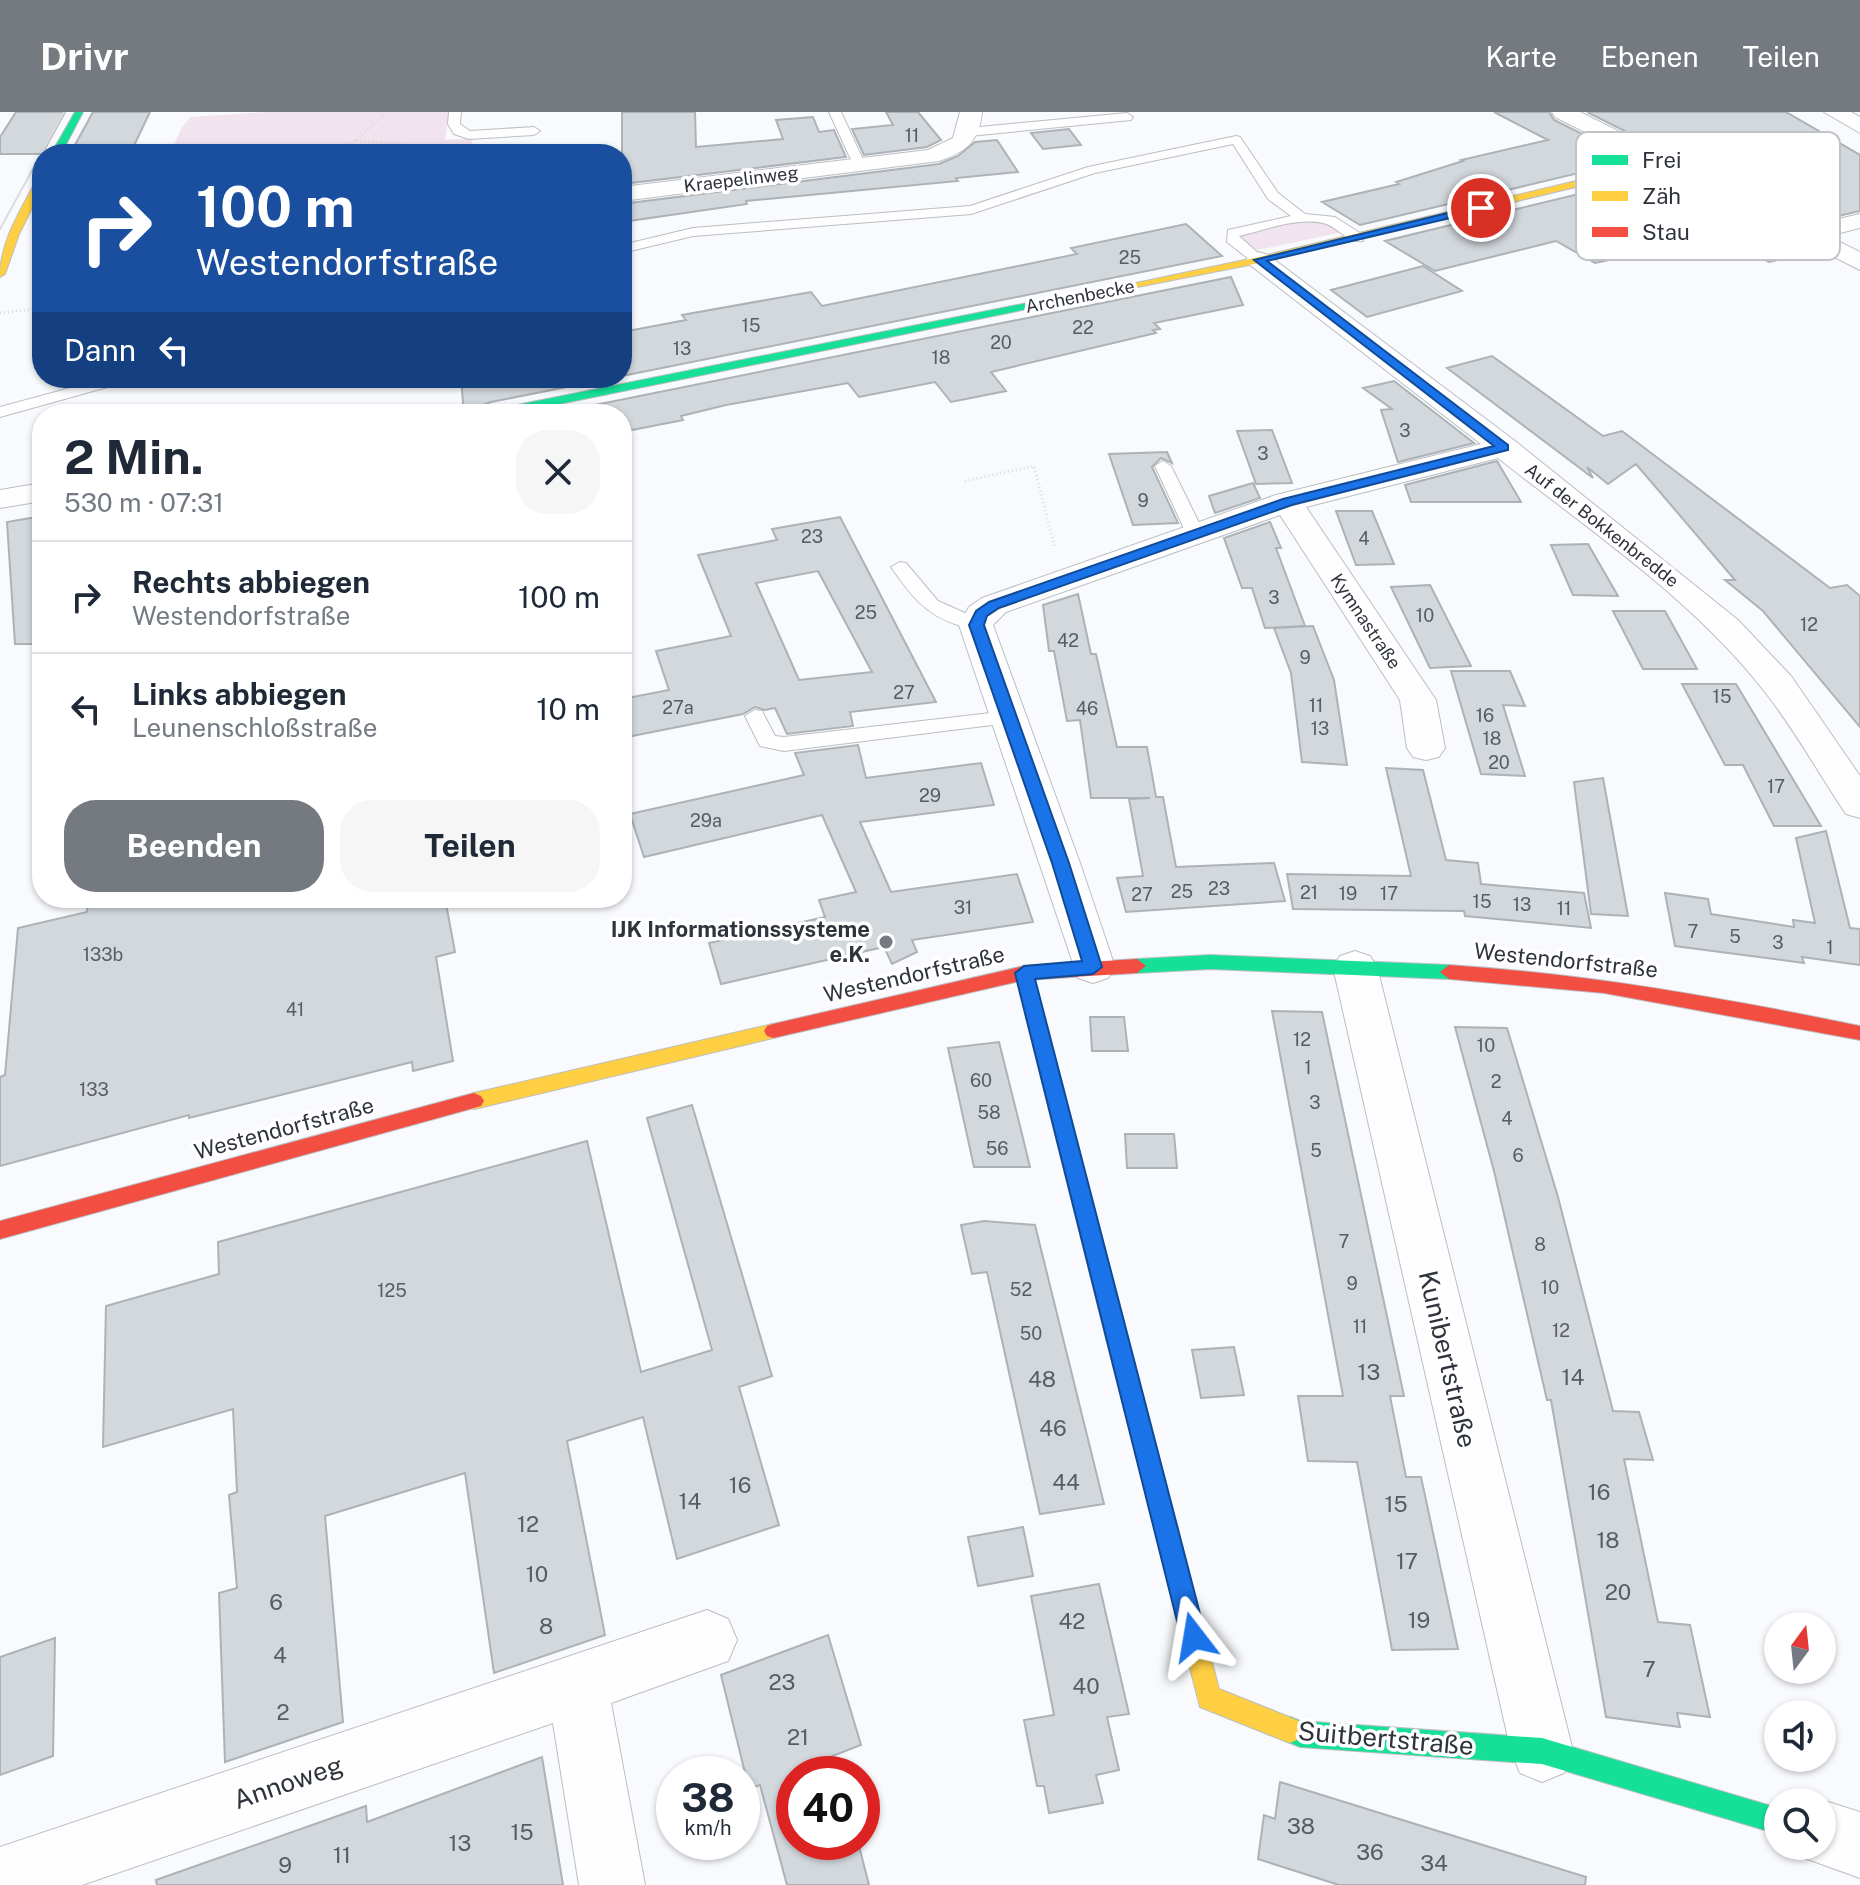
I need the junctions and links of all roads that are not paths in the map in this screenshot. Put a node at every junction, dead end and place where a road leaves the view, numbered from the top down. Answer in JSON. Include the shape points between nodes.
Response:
{"nodes":[{"id":1,"x":79,"y":112,"type":"edge"},
{"id":2,"x":455,"y":112,"type":"edge"},
{"id":3,"x":835,"y":112,"type":"edge"},
{"id":4,"x":1563,"y":112,"type":"edge"},
{"id":5,"x":1835,"y":112,"type":"edge"},
{"id":6,"x":1127,"y":117,"type":"dead end"},
{"id":7,"x":970,"y":122,"type":"edge"},
{"id":8,"x":1860,"y":126,"type":"edge"},
{"id":9,"x":534,"y":131,"type":"dead end"},
{"id":10,"x":1603,"y":132,"type":"edge"},
{"id":11,"x":61,"y":144,"type":"edge"},
{"id":12,"x":859,"y":164,"type":"junction"},
{"id":13,"x":1576,"y":185,"type":"edge"},
{"id":14,"x":632,"y":193,"type":"edge"},
{"id":15,"x":32,"y":195,"type":"edge"},
{"id":16,"x":1302,"y":218,"type":"junction"},
{"id":17,"x":1860,"y":221,"type":"edge"},
{"id":18,"x":1840,"y":226,"type":"edge"},
{"id":19,"x":7,"y":234,"type":"edge"},
{"id":20,"x":1358,"y":238,"type":"junction"},
{"id":21,"x":632,"y":247,"type":"edge"},
{"id":22,"x":1840,"y":252,"type":"edge"},
{"id":23,"x":1259,"y":260,"type":"junction"},
{"id":24,"x":1860,"y":262,"type":"edge"},
{"id":25,"x":0,"y":274,"type":"edge"},
{"id":26,"x":632,"y":386,"type":"edge"},
{"id":27,"x":88,"y":388,"type":"edge"},
{"id":28,"x":621,"y":388,"type":"edge"},
{"id":29,"x":542,"y":404,"type":"edge"},
{"id":30,"x":0,"y":412,"type":"edge"},
{"id":31,"x":1504,"y":447,"type":"junction"},
{"id":32,"x":1163,"y":466,"type":"dead end"},
{"id":33,"x":32,"y":494,"type":"edge"},
{"id":34,"x":0,"y":499,"type":"edge"},
{"id":35,"x":1287,"y":502,"type":"junction"},
{"id":36,"x":1196,"y":535,"type":"junction"},
{"id":37,"x":900,"y":567,"type":"dead end"},
{"id":38,"x":976,"y":625,"type":"junction"},
{"id":39,"x":755,"y":716,"type":"dead end"},
{"id":40,"x":1008,"y":717,"type":"junction"},
{"id":41,"x":1426,"y":748,"type":"dead end"},
{"id":42,"x":1860,"y":805,"type":"edge"},
{"id":43,"x":1093,"y":967,"type":"junction"},
{"id":44,"x":1355,"y":967,"type":"junction"},
{"id":45,"x":1024,"y":973,"type":"junction"},
{"id":46,"x":1860,"y":1033,"type":"edge"},
{"id":47,"x":0,"y":1230,"type":"edge"},
{"id":48,"x":707,"y":1640,"type":"dead end"},
{"id":49,"x":577,"y":1685,"type":"junction"},
{"id":50,"x":1542,"y":1751,"type":"junction"},
{"id":51,"x":1764,"y":1817,"type":"edge"},
{"id":52,"x":1836,"y":1837,"type":"edge"},
{"id":53,"x":1860,"y":1845,"type":"edge"},
{"id":54,"x":0,"y":1880,"type":"edge"},
{"id":55,"x":612,"y":1885,"type":"edge"}],
"edges":[{"from":1,"to":11,"type":"street"},
{"from":2,"to":9,"type":"lane","via":[[458,131],[469,135]]},
{"from":3,"to":12,"type":"lane"},
{"from":4,"to":10,"type":"street"},
{"from":5,"to":8,"type":"street"},
{"from":6,"to":7,"type":"lane","name":"Kraepelinweg"},
{"from":7,"to":12,"type":"street","name":"Kraepelinweg","via":[[956,148]]},
{"from":12,"to":14,"type":"street","name":"Kraepelinweg"},
{"from":13,"to":20,"type":"street","name":"Archenbecke"},
{"from":15,"to":19,"type":"street"},
{"from":16,"to":20,"type":"lane","via":[[1330,220]]},
{"from":16,"to":21,"type":"lane","via":[[1273,196],[1236,140],[1092,170],[971,210],[693,232]]},
{"from":16,"to":23,"type":"lane","via":[[1233,233],[1232,239]]},
{"from":17,"to":18,"type":"street"},
{"from":19,"to":25,"type":"street"},
{"from":20,"to":23,"type":"street","name":"Archenbecke"},
{"from":22,"to":24,"type":"street"},
{"from":23,"to":26,"type":"street","name":"Archenbecke"},
{"from":23,"to":31,"type":"street","name":"Auf der Bokkenbredde"},
{"from":27,"to":30,"type":"lane"},
{"from":28,"to":29,"type":"street","name":"Archenbecke"},
{"from":31,"to":35,"type":"street"},
{"from":31,"to":42,"type":"street","name":"Auf der Bokkenbredde","via":[[1726,627],[1778,684]]},
{"from":32,"to":36,"type":"lane"},
{"from":33,"to":34,"type":"street"},
{"from":35,"to":36,"type":"street"},
{"from":35,"to":41,"type":"street","name":"Kymnastraße","via":[[1418,700]]},
{"from":36,"to":38,"type":"street","via":[[994,605]]},
{"from":37,"to":38,"type":"lane","via":[[923,601],[946,616]]},
{"from":38,"to":40,"type":"street"},
{"from":39,"to":40,"type":"lane","via":[[767,741],[784,744]]},
{"from":40,"to":43,"type":"street"},
{"from":43,"to":44,"type":"street","name":"Westendorfstraße","via":[[1210,962]]},
{"from":43,"to":45,"type":"street","name":"Westendorfstraße"},
{"from":44,"to":46,"type":"street","name":"Westendorfstraße","via":[[1523,975],[1706,1001]]},
{"from":44,"to":50,"type":"street","name":"Kunibertstraße"},
{"from":45,"to":47,"type":"street","name":"Westendorfstraße","via":[[504,1093]]},
{"from":45,"to":50,"type":"street","name":"Suitbertstraße","via":[[1209,1698],[1300,1734]]},
{"from":48,"to":49,"type":"street","name":"Annoweg"},
{"from":49,"to":54,"type":"street","name":"Annoweg"},
{"from":49,"to":55,"type":"street"},
{"from":50,"to":51,"type":"street","name":"Suitbertstraße"},
{"from":52,"to":53,"type":"street"}]}
